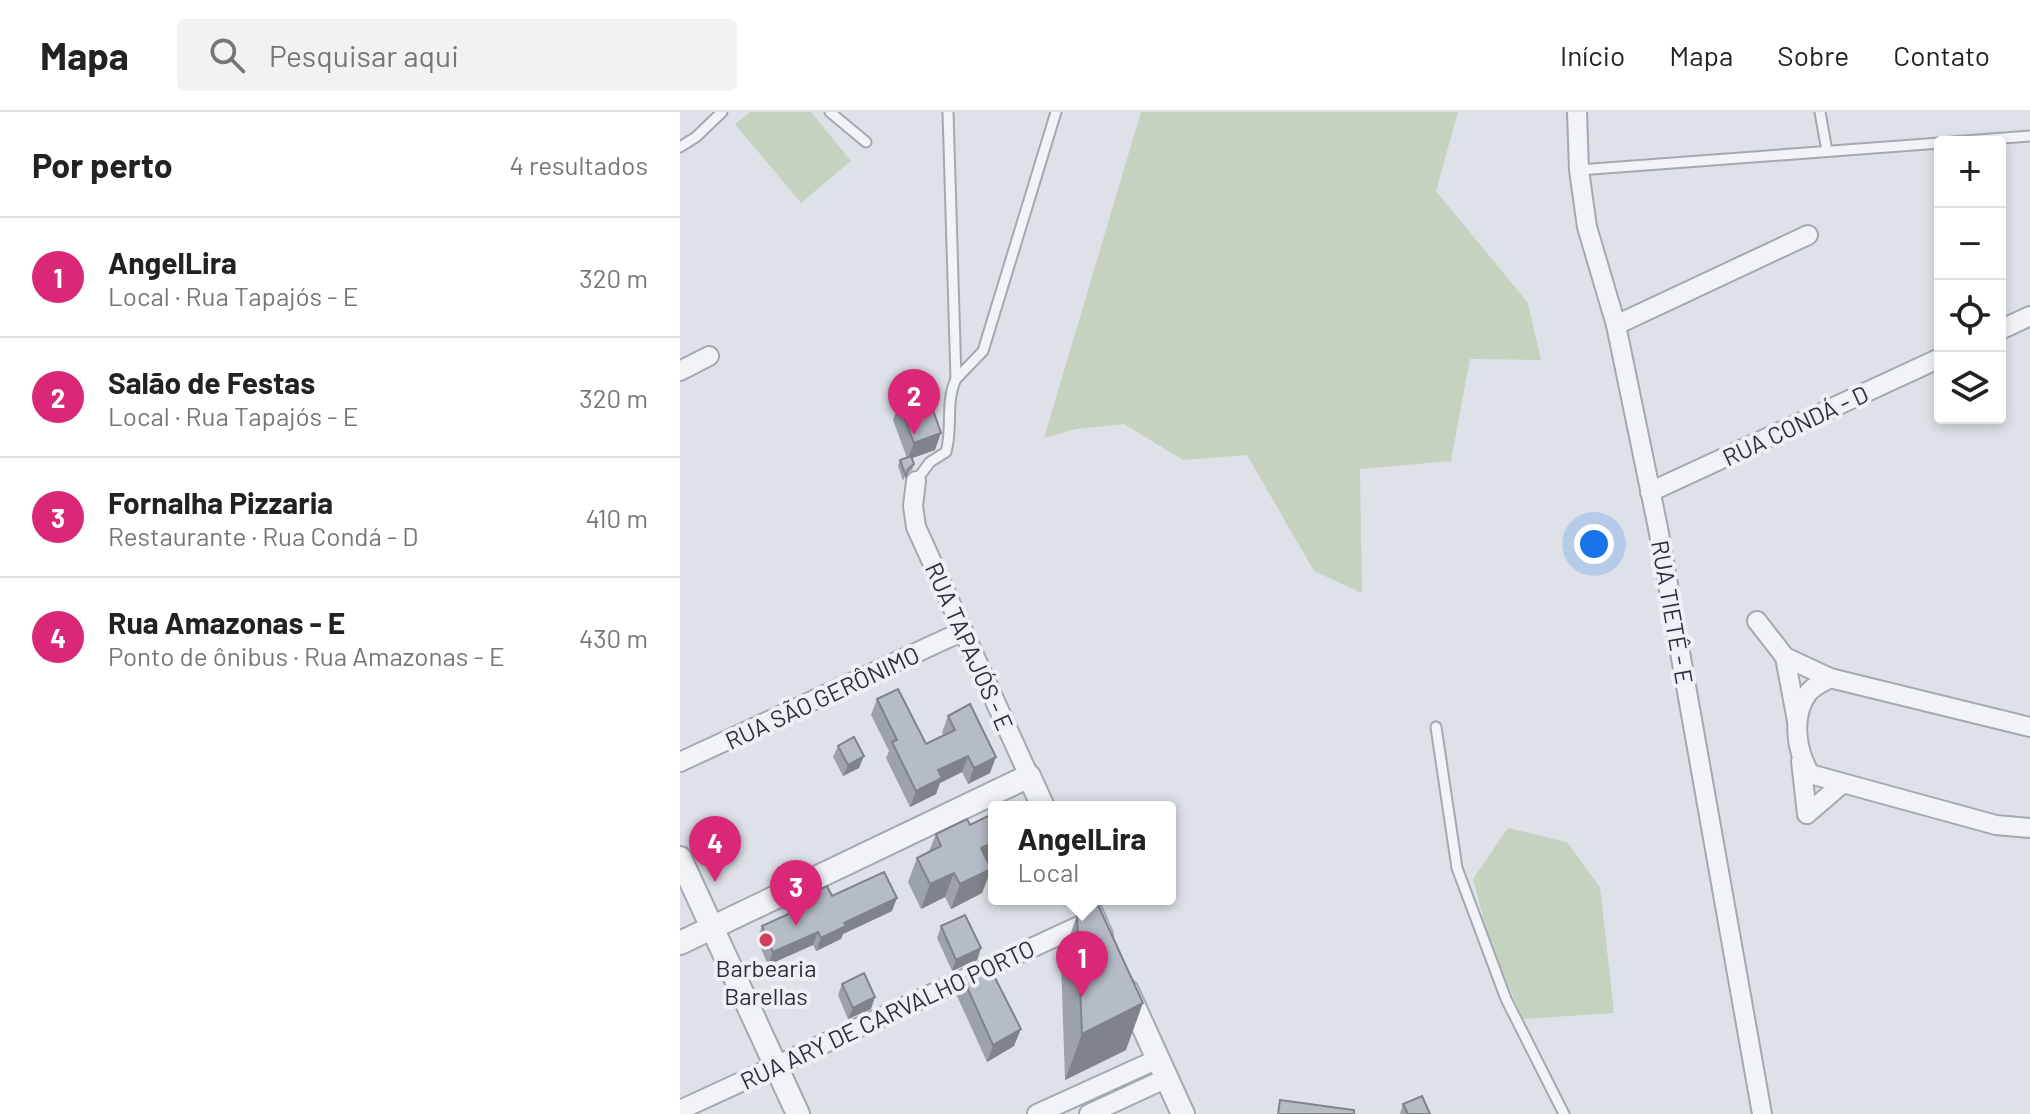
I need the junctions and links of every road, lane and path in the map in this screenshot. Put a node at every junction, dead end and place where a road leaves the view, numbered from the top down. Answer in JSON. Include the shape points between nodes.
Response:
{"nodes":[{"id":1,"x":722,"y":112,"type":"edge"},
{"id":2,"x":830,"y":112,"type":"edge"},
{"id":3,"x":948,"y":112,"type":"edge"},
{"id":4,"x":1056,"y":112,"type":"edge"},
{"id":5,"x":1577,"y":112,"type":"edge"},
{"id":6,"x":1820,"y":112,"type":"edge"},
{"id":7,"x":2030,"y":136,"type":"edge"},
{"id":8,"x":2006,"y":138,"type":"edge"},
{"id":9,"x":866,"y":142,"type":"dead end"},
{"id":10,"x":1934,"y":143,"type":"edge"},
{"id":11,"x":680,"y":147,"type":"edge"},
{"id":12,"x":1827,"y":151,"type":"junction"},
{"id":13,"x":1579,"y":170,"type":"junction"},
{"id":14,"x":1808,"y":235,"type":"dead end"},
{"id":15,"x":2030,"y":316,"type":"edge"},
{"id":16,"x":1616,"y":325,"type":"junction"},
{"id":17,"x":2006,"y":327,"type":"edge"},
{"id":18,"x":709,"y":356,"type":"dead end"},
{"id":19,"x":1934,"y":361,"type":"edge"},
{"id":20,"x":680,"y":371,"type":"edge"},
{"id":21,"x":956,"y":379,"type":"junction"},
{"id":22,"x":916,"y":481,"type":"joint"},
{"id":23,"x":1650,"y":492,"type":"junction"},
{"id":24,"x":1757,"y":621,"type":"dead end"},
{"id":25,"x":963,"y":631,"type":"junction"},
{"id":26,"x":1785,"y":657,"type":"junction"},
{"id":27,"x":1830,"y":678,"type":"junction"},
{"id":28,"x":1797,"y":723,"type":"junction"},
{"id":29,"x":1436,"y":727,"type":"dead end"},
{"id":30,"x":2030,"y":727,"type":"edge"},
{"id":31,"x":1800,"y":757,"type":"junction"},
{"id":32,"x":680,"y":762,"type":"edge"},
{"id":33,"x":1029,"y":776,"type":"junction"},
{"id":34,"x":1842,"y":784,"type":"junction"},
{"id":35,"x":1040,"y":801,"type":"edge"},
{"id":36,"x":2030,"y":828,"type":"edge"},
{"id":37,"x":680,"y":858,"type":"edge"},
{"id":38,"x":1089,"y":909,"type":"edge"},
{"id":39,"x":712,"y":928,"type":"junction"},
{"id":40,"x":680,"y":943,"type":"edge"},
{"id":41,"x":776,"y":1066,"type":"junction"},
{"id":42,"x":1162,"y":1069,"type":"junction"},
{"id":43,"x":680,"y":1110,"type":"edge"},
{"id":44,"x":798,"y":1114,"type":"edge"},
{"id":45,"x":1037,"y":1114,"type":"edge"},
{"id":46,"x":1089,"y":1114,"type":"edge"},
{"id":47,"x":1183,"y":1114,"type":"edge"},
{"id":48,"x":1564,"y":1114,"type":"edge"},
{"id":49,"x":1762,"y":1114,"type":"edge"}],
"edges":[{"from":1,"to":11,"type":"lane"},
{"from":2,"to":9,"type":"lane"},
{"from":3,"to":21,"type":"lane"},
{"from":4,"to":21,"type":"lane","via":[[983,351]]},
{"from":5,"to":13,"type":"street","name":"RUA TIETÊ - E"},
{"from":6,"to":12,"type":"lane"},
{"from":7,"to":8,"type":"lane"},
{"from":10,"to":12,"type":"lane"},
{"from":12,"to":13,"type":"lane"},
{"from":13,"to":16,"type":"street","name":"RUA TIETÊ - E","via":[[1587,227]]},
{"from":14,"to":16,"type":"street"},
{"from":15,"to":17,"type":"street"},
{"from":16,"to":23,"type":"street","name":"RUA TIETÊ - E"},
{"from":18,"to":20,"type":"street"},
{"from":19,"to":23,"type":"street","name":"RUA CONDÁ - D"},
{"from":21,"to":22,"type":"lane","via":[[946,452]]},
{"from":22,"to":25,"type":"street","name":"RUA TAPAJÓS - E","via":[[916,527]]},
{"from":23,"to":49,"type":"street","name":"RUA TIETÊ - E"},
{"from":24,"to":26,"type":"street"},
{"from":25,"to":32,"type":"street","name":"RUA SÃO GERÔNIMO"},
{"from":25,"to":33,"type":"street","name":"RUA TAPAJÓS - E"},
{"from":26,"to":27,"type":"street"},
{"from":26,"to":28,"type":"street"},
{"from":27,"to":28,"type":"street","via":[[1809,691]]},
{"from":27,"to":30,"type":"street"},
{"from":28,"to":31,"type":"street"},
{"from":29,"to":48,"type":"lane","via":[[1457,868],[1506,999]]},
{"from":31,"to":34,"type":"street","via":[[1810,774]]},
{"from":31,"to":34,"type":"street","via":[[1807,814]]},
{"from":33,"to":35,"type":"street","name":"RUA TAPAJÓS - E"},
{"from":33,"to":39,"type":"street"},
{"from":34,"to":36,"type":"street","via":[[1996,825]]},
{"from":37,"to":39,"type":"street"},
{"from":38,"to":41,"type":"street","name":"RUA ARY DE CARVALHO PORTO"},
{"from":38,"to":42,"type":"street"},
{"from":39,"to":40,"type":"street"},
{"from":39,"to":41,"type":"street"},
{"from":41,"to":43,"type":"street","name":"RUA ARY DE CARVALHO PORTO"},
{"from":41,"to":44,"type":"street"},
{"from":42,"to":45,"type":"street"},
{"from":42,"to":46,"type":"street"},
{"from":42,"to":47,"type":"street"}]}
